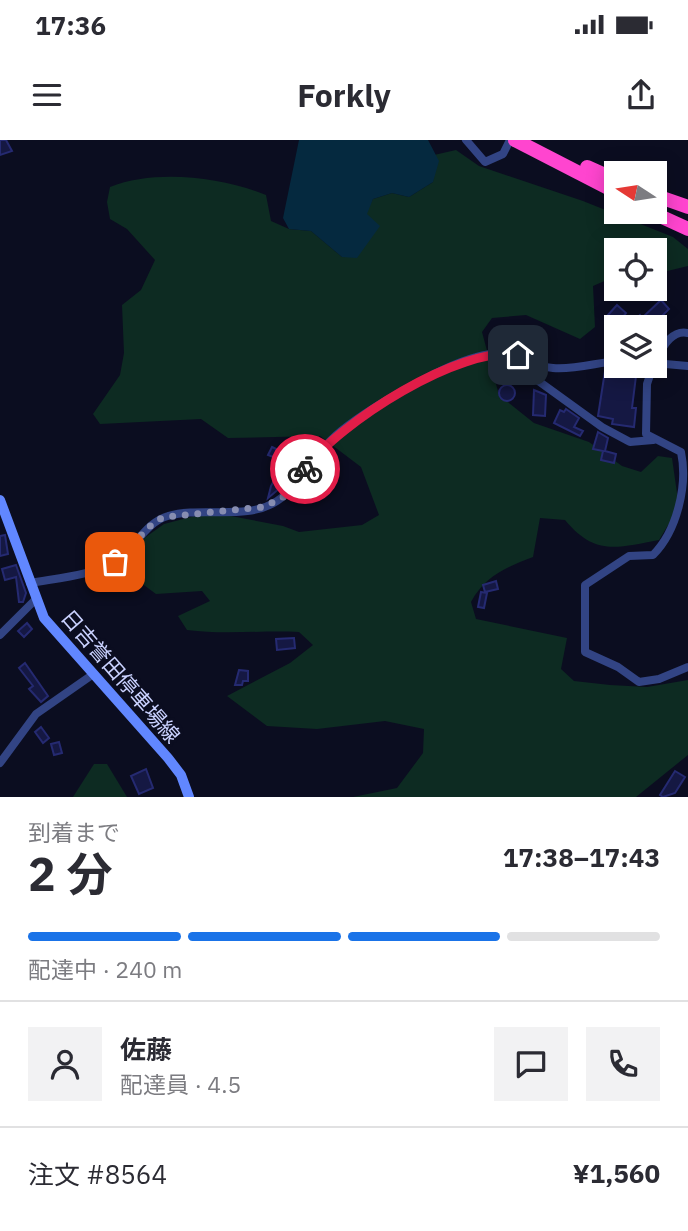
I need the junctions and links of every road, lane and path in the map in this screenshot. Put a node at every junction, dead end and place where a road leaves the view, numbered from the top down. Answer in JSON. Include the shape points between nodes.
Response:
{"nodes":[{"id":1,"x":466,"y":140,"type":"edge"},
{"id":2,"x":513,"y":140,"type":"edge"},
{"id":3,"x":528,"y":140,"type":"edge"},
{"id":4,"x":604,"y":178,"type":"edge"},
{"id":5,"x":604,"y":178,"type":"edge"},
{"id":6,"x":667,"y":196,"type":"edge"},
{"id":7,"x":667,"y":198,"type":"edge"},
{"id":8,"x":688,"y":200,"type":"edge"},
{"id":9,"x":688,"y":207,"type":"edge"},
{"id":10,"x":667,"y":219,"type":"edge"},
{"id":11,"x":688,"y":229,"type":"edge"},
{"id":12,"x":688,"y":333,"type":"edge"},
{"id":13,"x":667,"y":343,"type":"edge"},
{"id":14,"x":529,"y":360,"type":"junction"},
{"id":15,"x":604,"y":362,"type":"edge"},
{"id":16,"x":667,"y":364,"type":"edge"},
{"id":17,"x":688,"y":366,"type":"edge"},
{"id":18,"x":649,"y":378,"type":"edge"},
{"id":19,"x":653,"y":440,"type":"junction"},
{"id":20,"x":0,"y":500,"type":"edge"},
{"id":21,"x":30,"y":583,"type":"junction"},
{"id":22,"x":35,"y":600,"type":"junction"},
{"id":23,"x":0,"y":635,"type":"edge"},
{"id":24,"x":688,"y":667,"type":"edge"},
{"id":25,"x":92,"y":675,"type":"junction"},
{"id":26,"x":0,"y":763,"type":"edge"},
{"id":27,"x":189,"y":797,"type":"edge"}],
"edges":[{"from":1,"to":2,"type":"street","via":[[485,162],[503,154]]},
{"from":2,"to":4,"type":"highway"},
{"from":3,"to":5,"type":"highway"},
{"from":6,"to":8,"type":"highway"},
{"from":7,"to":9,"type":"highway"},
{"from":10,"to":11,"type":"highway"},
{"from":12,"to":13,"type":"street","via":[[677,333]]},
{"from":14,"to":15,"type":"street","via":[[555,368]]},
{"from":14,"to":19,"type":"street","via":[[537,380],[602,427],[630,442]]},
{"from":14,"to":21,"type":"street","via":[[506,353],[474,357],[399,394],[331,440],[275,503],[164,517],[103,568]]},
{"from":16,"to":17,"type":"street"},
{"from":18,"to":19,"type":"street","via":[[646,434]]},
{"from":19,"to":24,"type":"street","via":[[681,452],[684,462],[676,524],[653,555],[629,556],[586,585],[585,652],[639,682]]},
{"from":20,"to":21,"type":"main road","name":"日吉誉田停車場線"},
{"from":21,"to":22,"type":"main road","name":"日吉誉田停車場線"},
{"from":22,"to":23,"type":"street"},
{"from":22,"to":25,"type":"main road","name":"日吉誉田停車場線","via":[[44,618]]},
{"from":25,"to":26,"type":"street","via":[[36,714]]},
{"from":25,"to":27,"type":"main road","name":"日吉誉田停車場線","via":[[168,758]]}]}
